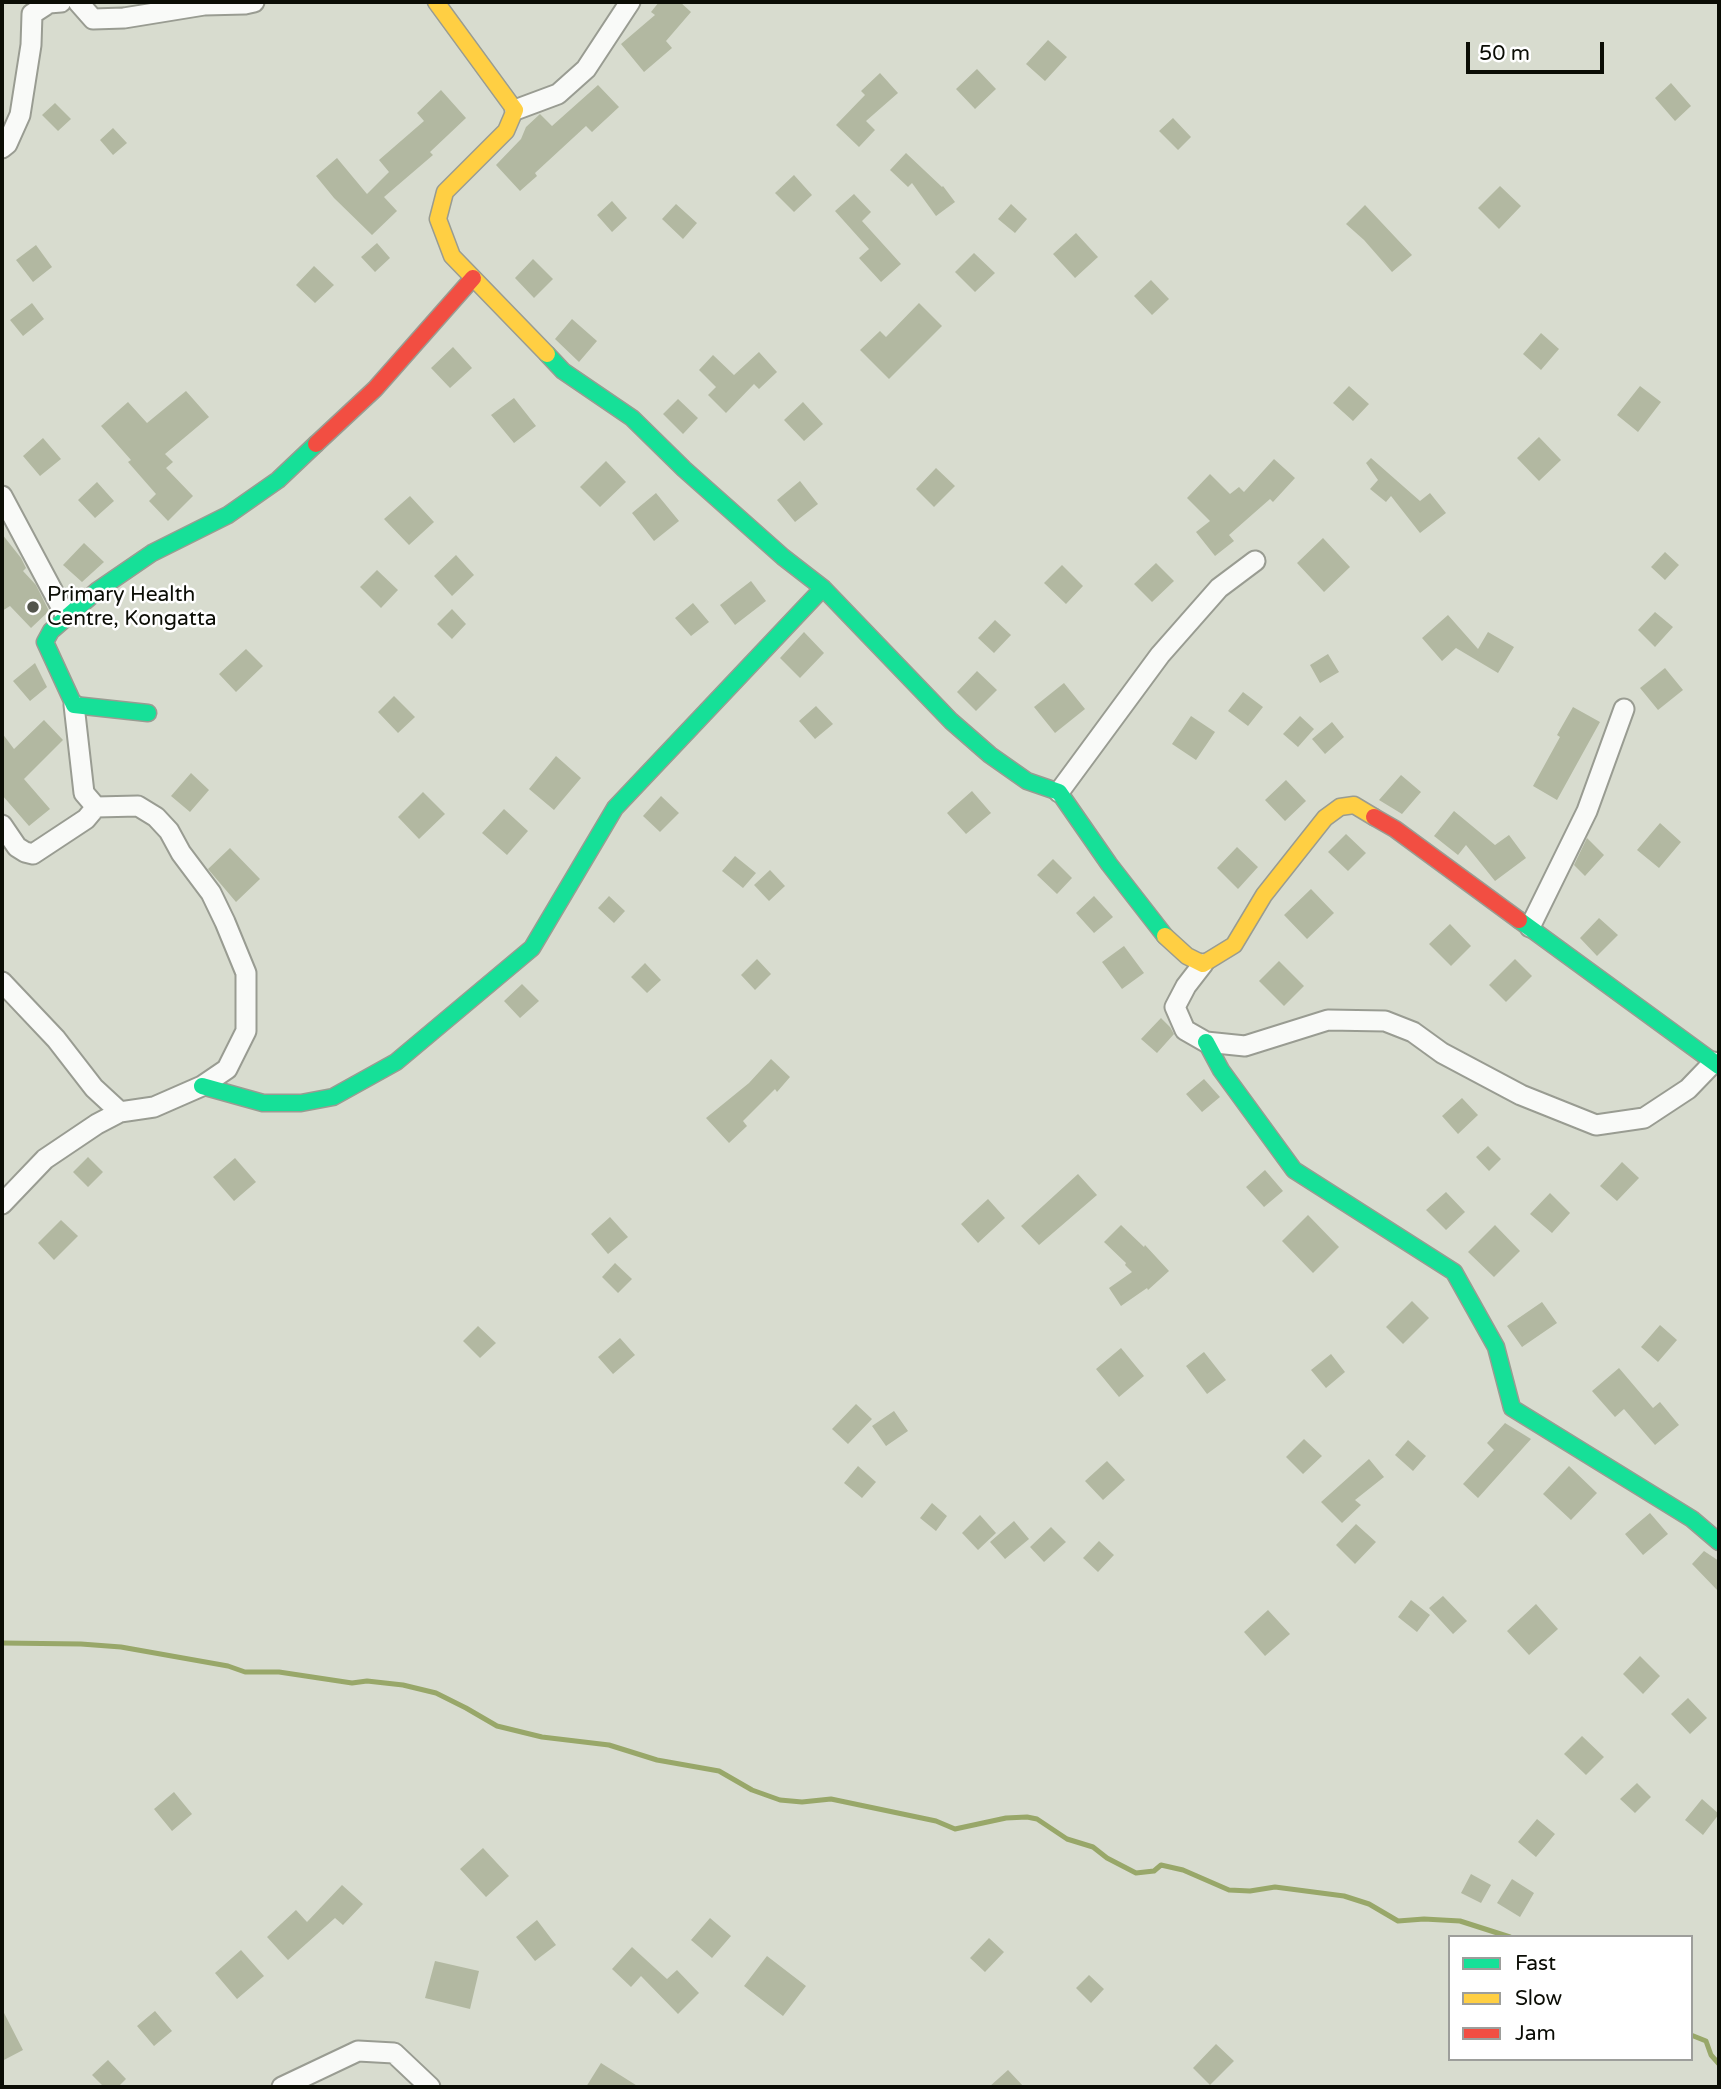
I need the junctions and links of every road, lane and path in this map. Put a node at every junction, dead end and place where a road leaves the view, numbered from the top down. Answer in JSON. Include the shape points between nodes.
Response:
{"nodes":[{"id":1,"x":61,"y":2,"type":"edge"},
{"id":2,"x":78,"y":2,"type":"edge"},
{"id":3,"x":254,"y":2,"type":"edge"},
{"id":4,"x":436,"y":2,"type":"edge"},
{"id":5,"x":630,"y":2,"type":"edge"},
{"id":6,"x":516,"y":110,"type":"junction"},
{"id":7,"x":2,"y":148,"type":"edge"},
{"id":8,"x":473,"y":278,"type":"junction"},
{"id":9,"x":2,"y":496,"type":"edge"},
{"id":10,"x":1255,"y":561,"type":"dead end"},
{"id":11,"x":823,"y":588,"type":"junction"},
{"id":12,"x":66,"y":616,"type":"junction"},
{"id":13,"x":74,"y":705,"type":"junction"},
{"id":14,"x":1624,"y":709,"type":"dead end"},
{"id":15,"x":148,"y":713,"type":"dead end"},
{"id":16,"x":1059,"y":792,"type":"junction"},
{"id":17,"x":96,"y":807,"type":"junction"},
{"id":18,"x":2,"y":825,"type":"edge"},
{"id":19,"x":1530,"y":927,"type":"junction"},
{"id":20,"x":1203,"y":964,"type":"junction"},
{"id":21,"x":2,"y":982,"type":"edge"},
{"id":22,"x":1206,"y":1042,"type":"junction"},
{"id":23,"x":1717,"y":1064,"type":"edge"},
{"id":24,"x":202,"y":1086,"type":"junction"},
{"id":25,"x":120,"y":1112,"type":"junction"},
{"id":26,"x":2,"y":1203,"type":"edge"},
{"id":27,"x":1719,"y":1542,"type":"edge"},
{"id":28,"x":282,"y":2087,"type":"edge"},
{"id":29,"x":430,"y":2087,"type":"edge"}],
"edges":[{"from":1,"to":7,"type":"street","via":[[32,13],[20,115]]},
{"from":2,"to":3,"type":"street","via":[[93,19]]},
{"from":4,"to":6,"type":"street"},
{"from":5,"to":6,"type":"street","via":[[586,69],[558,94]]},
{"from":6,"to":8,"type":"street","via":[[506,131],[446,192],[438,219],[452,256]]},
{"from":8,"to":11,"type":"street","via":[[563,371],[632,418],[684,469]]},
{"from":8,"to":12,"type":"street","via":[[375,389],[278,480],[228,515],[152,553]]},
{"from":9,"to":12,"type":"street"},
{"from":10,"to":16,"type":"street","via":[[1219,588],[1160,654]]},
{"from":11,"to":16,"type":"street","via":[[951,722],[1027,781]]},
{"from":11,"to":24,"type":"street","via":[[615,808],[532,947],[396,1062],[333,1097],[301,1103],[263,1103]]},
{"from":12,"to":13,"type":"street","via":[[45,642]]},
{"from":13,"to":15,"type":"street"},
{"from":13,"to":17,"type":"street","via":[[84,793]]},
{"from":14,"to":19,"type":"street","via":[[1587,811]]},
{"from":16,"to":20,"type":"street","via":[[1164,936]]},
{"from":17,"to":18,"type":"street","via":[[86,819],[33,854],[17,847]]},
{"from":17,"to":24,"type":"street","via":[[138,806],[163,824],[211,894],[246,973],[246,1031],[227,1069]]},
{"from":19,"to":20,"type":"street","via":[[1395,829],[1354,805],[1340,807],[1325,818],[1264,895],[1234,945]]},
{"from":19,"to":23,"type":"street"},
{"from":20,"to":22,"type":"street","via":[[1175,1007],[1185,1030]]},
{"from":21,"to":25,"type":"street"},
{"from":22,"to":23,"type":"street","via":[[1245,1046],[1328,1020],[1385,1021],[1413,1032],[1521,1095],[1596,1125],[1644,1118]]},
{"from":22,"to":27,"type":"street","via":[[1221,1070],[1294,1170],[1454,1272],[1496,1347],[1513,1408],[1692,1518]]},
{"from":24,"to":25,"type":"street","via":[[154,1107]]},
{"from":25,"to":26,"type":"street","via":[[45,1159]]},
{"from":28,"to":29,"type":"street","via":[[358,2051],[394,2053]]}]}
